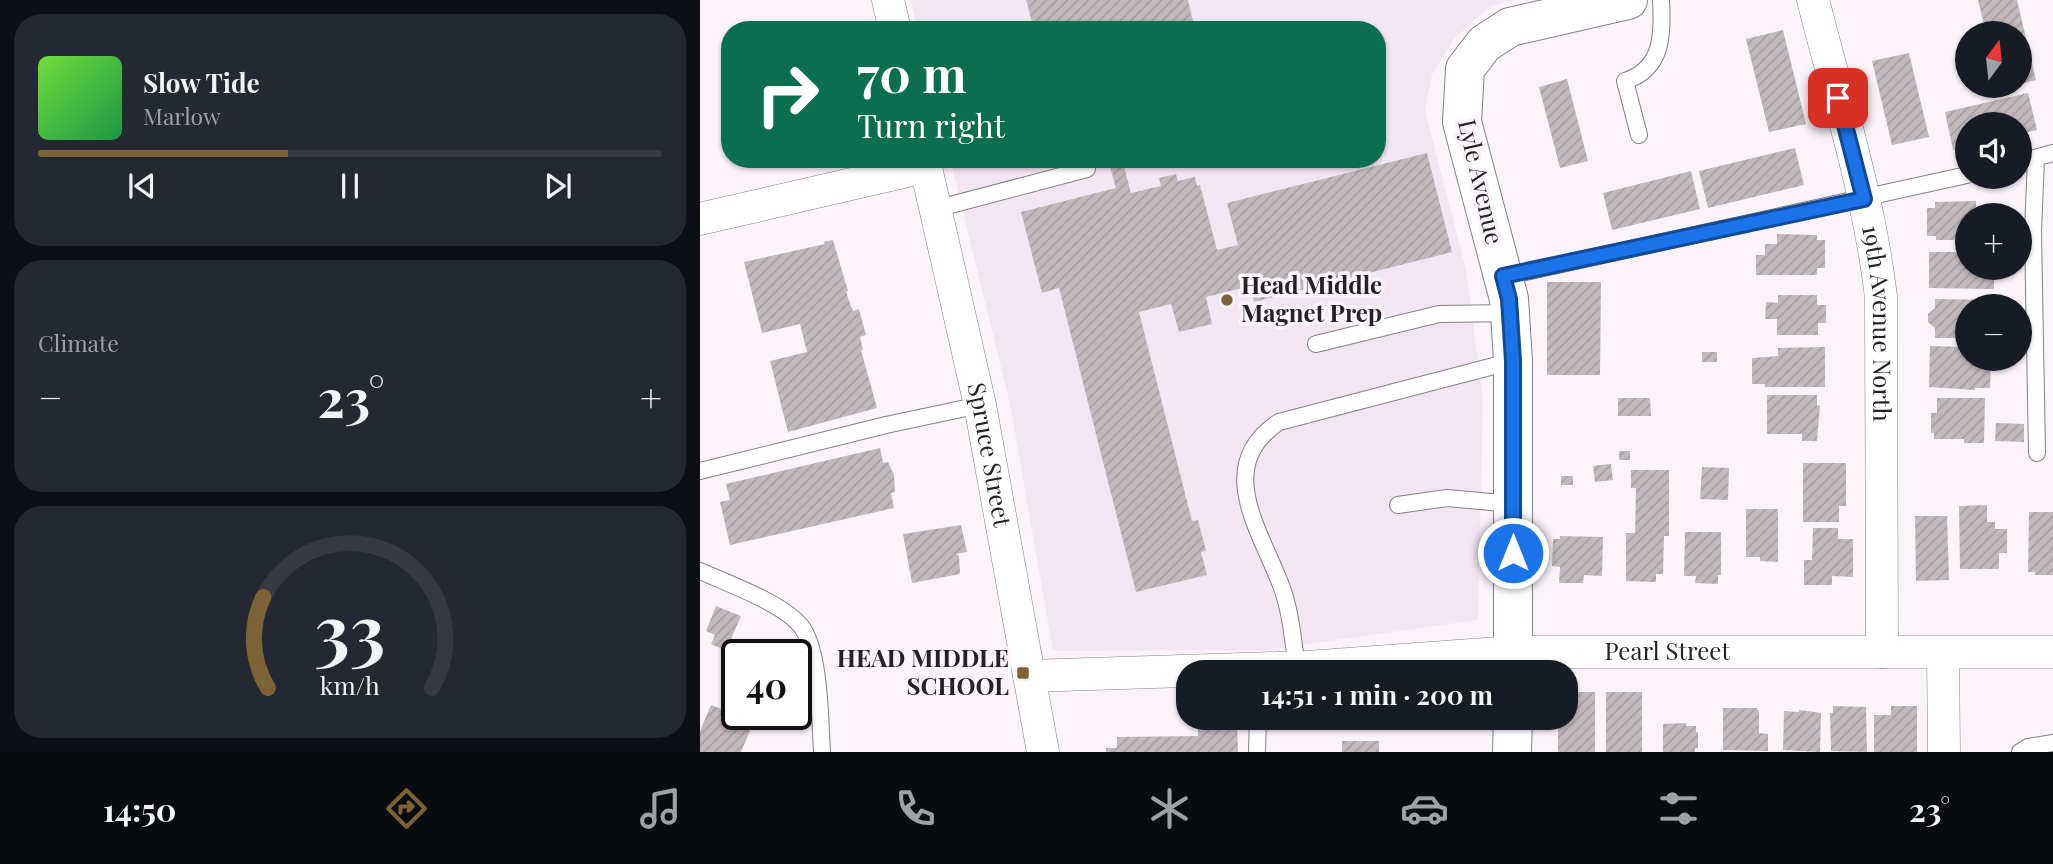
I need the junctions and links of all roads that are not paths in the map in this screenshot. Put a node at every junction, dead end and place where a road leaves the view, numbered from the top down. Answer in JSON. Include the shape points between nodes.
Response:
{"nodes":[{"id":1,"x":888,"y":0,"type":"edge"},
{"id":2,"x":1628,"y":0,"type":"edge"},
{"id":3,"x":1661,"y":0,"type":"edge"},
{"id":4,"x":1813,"y":0,"type":"edge"},
{"id":5,"x":893,"y":21,"type":"edge"},
{"id":6,"x":1639,"y":135,"type":"dead end"},
{"id":7,"x":2053,"y":153,"type":"edge"},
{"id":8,"x":2032,"y":159,"type":"edge"},
{"id":9,"x":905,"y":168,"type":"edge"},
{"id":10,"x":926,"y":168,"type":"edge"},
{"id":11,"x":1087,"y":169,"type":"dead end"},
{"id":12,"x":1955,"y":178,"type":"edge"},
{"id":13,"x":2030,"y":189,"type":"edge"},
{"id":14,"x":1864,"y":199,"type":"junction"},
{"id":15,"x":935,"y":209,"type":"junction"},
{"id":16,"x":700,"y":219,"type":"edge"},
{"id":17,"x":1503,"y":276,"type":"junction"},
{"id":18,"x":1510,"y":313,"type":"junction"},
{"id":19,"x":1316,"y":344,"type":"dead end"},
{"id":20,"x":1513,"y":361,"type":"junction"},
{"id":21,"x":980,"y":405,"type":"junction"},
{"id":22,"x":2045,"y":408,"type":"edge"},
{"id":23,"x":2037,"y":453,"type":"dead end"},
{"id":24,"x":700,"y":471,"type":"edge"},
{"id":25,"x":1513,"y":504,"type":"junction"},
{"id":26,"x":1398,"y":505,"type":"dead end"},
{"id":27,"x":700,"y":571,"type":"edge"},
{"id":28,"x":1882,"y":652,"type":"junction"},
{"id":29,"x":2053,"y":652,"type":"edge"},
{"id":30,"x":1943,"y":653,"type":"junction"},
{"id":31,"x":1296,"y":660,"type":"edge"},
{"id":32,"x":1513,"y":660,"type":"edge"},
{"id":33,"x":1578,"y":660,"type":"edge"},
{"id":34,"x":1176,"y":673,"type":"edge"},
{"id":35,"x":1029,"y":676,"type":"junction"},
{"id":36,"x":1258,"y":730,"type":"edge"},
{"id":37,"x":1513,"y":730,"type":"edge"},
{"id":38,"x":2053,"y":743,"type":"edge"},
{"id":39,"x":822,"y":752,"type":"edge"},
{"id":40,"x":1043,"y":752,"type":"edge"},
{"id":41,"x":1257,"y":752,"type":"edge"},
{"id":42,"x":1512,"y":752,"type":"edge"},
{"id":43,"x":1944,"y":752,"type":"edge"},
{"id":44,"x":2020,"y":752,"type":"edge"}],
"edges":[{"from":1,"to":5,"type":"street"},
{"from":2,"to":17,"type":"street","name":"Lyle Avenue","via":[[1510,27],[1484,44],[1465,69],[1462,122]]},
{"from":3,"to":6,"type":"lane","via":[[1659,47],[1646,70],[1625,81]]},
{"from":4,"to":14,"type":"street","name":"19th Avenue North"},
{"from":7,"to":8,"type":"lane"},
{"from":9,"to":16,"type":"street"},
{"from":10,"to":15,"type":"street","name":"Spruce Street"},
{"from":11,"to":15,"type":"lane"},
{"from":12,"to":14,"type":"lane"},
{"from":13,"to":22,"type":"lane"},
{"from":14,"to":17,"type":"lane"},
{"from":14,"to":28,"type":"street","name":"19th Avenue North","via":[[1881,297]]},
{"from":15,"to":21,"type":"street","name":"Spruce Street"},
{"from":17,"to":18,"type":"street","name":"Lyle Avenue"},
{"from":18,"to":19,"type":"lane","via":[[1439,314]]},
{"from":18,"to":20,"type":"street","name":"Lyle Avenue"},
{"from":20,"to":25,"type":"street","name":"Lyle Avenue"},
{"from":20,"to":31,"type":"lane","via":[[1279,422],[1258,440],[1246,470],[1248,508],[1285,597]]},
{"from":21,"to":24,"type":"lane"},
{"from":21,"to":35,"type":"street","name":"Spruce Street"},
{"from":22,"to":23,"type":"lane"},
{"from":25,"to":26,"type":"lane","via":[[1447,498]]},
{"from":25,"to":32,"type":"street","name":"Lyle Avenue"},
{"from":27,"to":39,"type":"lane","via":[[786,612],[803,628],[816,670]]},
{"from":28,"to":30,"type":"street","name":"Pearl Street"},
{"from":28,"to":33,"type":"street","name":"Pearl Street"},
{"from":29,"to":30,"type":"street","name":"Pearl Street"},
{"from":30,"to":43,"type":"street"},
{"from":34,"to":35,"type":"street","name":"Pearl Street"},
{"from":35,"to":40,"type":"street","name":"Spruce Street"},
{"from":36,"to":41,"type":"lane"},
{"from":37,"to":42,"type":"street"},
{"from":38,"to":44,"type":"lane"}]}
